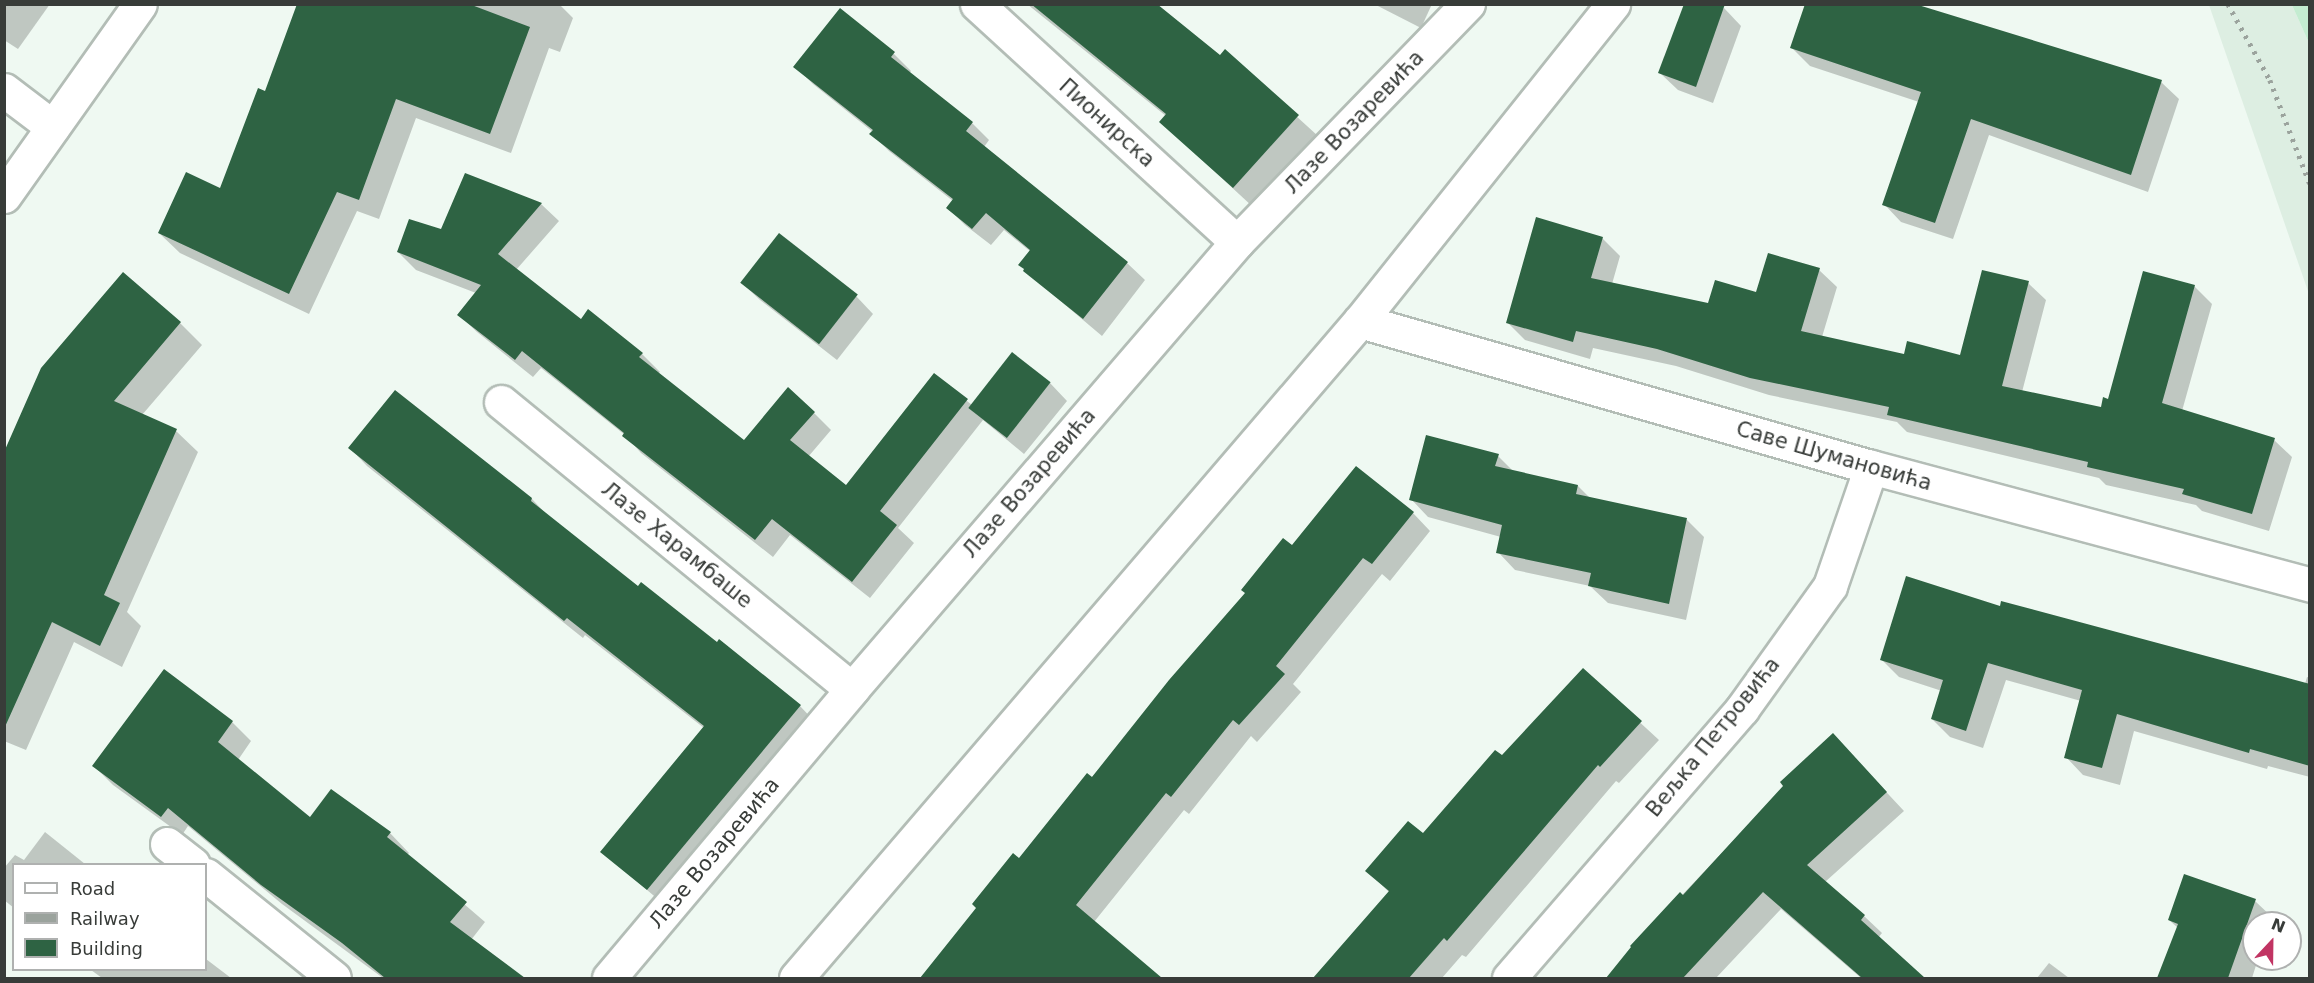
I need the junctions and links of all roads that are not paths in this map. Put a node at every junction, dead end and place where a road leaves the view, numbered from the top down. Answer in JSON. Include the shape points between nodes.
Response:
{"nodes":[{"id":1,"x":140,"y":4,"type":"edge"},
{"id":2,"x":977,"y":4,"type":"edge"},
{"id":3,"x":1468,"y":4,"type":"edge"},
{"id":4,"x":1613,"y":4,"type":"edge"},
{"id":5,"x":4,"y":90,"type":"edge"},
{"id":6,"x":53,"y":127,"type":"junction"},
{"id":7,"x":4,"y":196,"type":"edge"},
{"id":8,"x":1237,"y":242,"type":"junction"},
{"id":9,"x":1360,"y":321,"type":"junction"},
{"id":10,"x":501,"y":402,"type":"dead end"},
{"id":11,"x":1871,"y":467,"type":"junction"},
{"id":12,"x":2310,"y":585,"type":"edge"},
{"id":13,"x":852,"y":689,"type":"junction"},
{"id":14,"x":167,"y":844,"type":"dead end"},
{"id":15,"x":192,"y":863,"type":"edge"},
{"id":16,"x":207,"y":876,"type":"edge"},
{"id":17,"x":334,"y":978,"type":"edge"},
{"id":18,"x":609,"y":978,"type":"edge"},
{"id":19,"x":796,"y":978,"type":"edge"},
{"id":20,"x":1509,"y":978,"type":"edge"}],
"edges":[{"from":1,"to":6,"type":"street"},
{"from":2,"to":8,"type":"street","name":"Пионирска"},
{"from":3,"to":8,"type":"street","name":"Лазе Возаревића"},
{"from":4,"to":9,"type":"street"},
{"from":5,"to":6,"type":"street"},
{"from":6,"to":7,"type":"street"},
{"from":8,"to":13,"type":"street","name":"Лазе Возаревића"},
{"from":9,"to":11,"type":"street","name":"Саве Шумановића"},
{"from":9,"to":19,"type":"street"},
{"from":10,"to":13,"type":"street","name":"Лазе Харамбаше"},
{"from":11,"to":12,"type":"street","name":"Саве Шумановића"},
{"from":11,"to":20,"type":"street","name":"Вељка Петровића","via":[[1830,586],[1742,709]]},
{"from":13,"to":18,"type":"street","name":"Лазе Возаревића"},
{"from":14,"to":15,"type":"street"},
{"from":16,"to":17,"type":"street"}]}
